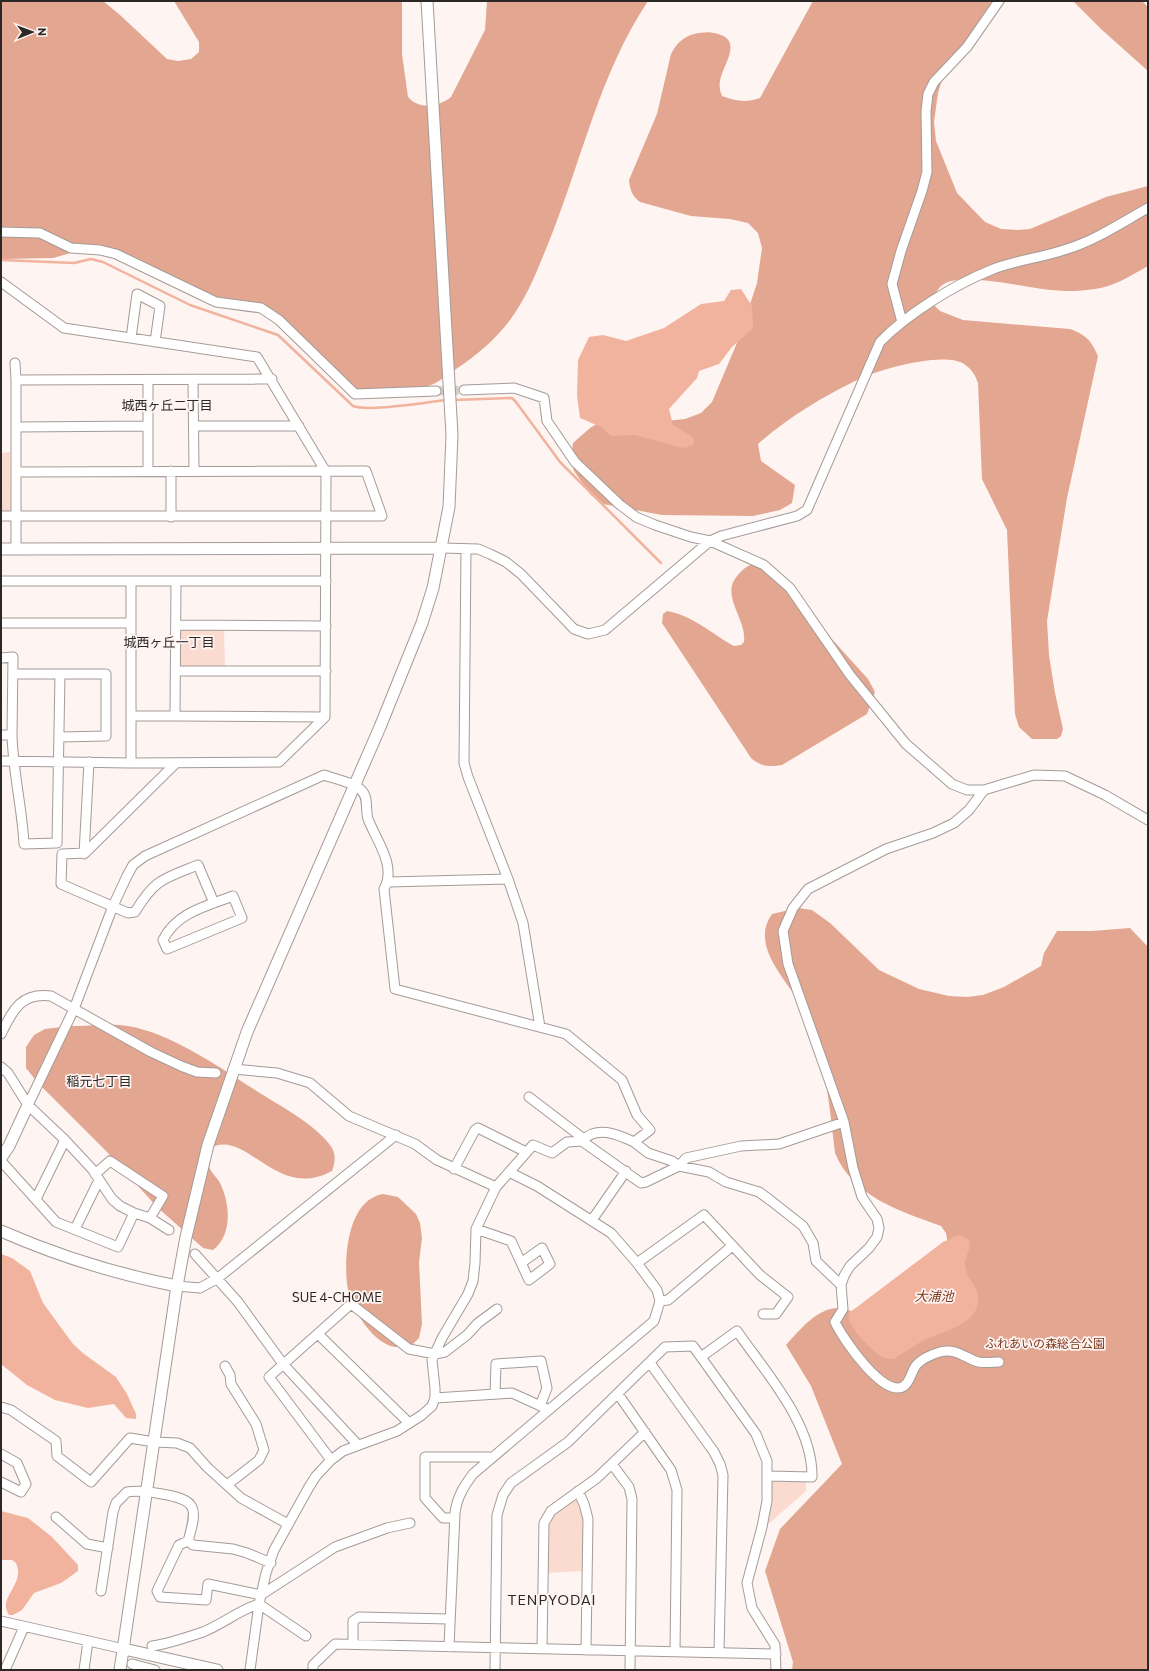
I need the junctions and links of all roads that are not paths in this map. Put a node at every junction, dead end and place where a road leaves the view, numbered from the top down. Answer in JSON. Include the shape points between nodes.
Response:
{"nodes":[{"id":1,"x":427,"y":1,"type":"edge"},
{"id":2,"x":999,"y":1,"type":"edge"},
{"id":3,"x":1148,"y":208,"type":"edge"},
{"id":4,"x":1,"y":232,"type":"edge"},
{"id":5,"x":1,"y":282,"type":"edge"},
{"id":6,"x":902,"y":322,"type":"junction"},
{"id":7,"x":131,"y":338,"type":"junction"},
{"id":8,"x":155,"y":342,"type":"junction"},
{"id":9,"x":15,"y":363,"type":"dead end"},
{"id":10,"x":272,"y":379,"type":"junction"},
{"id":11,"x":16,"y":380,"type":"junction"},
{"id":12,"x":148,"y":380,"type":"junction"},
{"id":13,"x":194,"y":380,"type":"junction"},
{"id":14,"x":464,"y":390,"type":"tunnel mouth"},
{"id":15,"x":436,"y":391,"type":"tunnel mouth"},
{"id":16,"x":16,"y":426,"type":"junction"},
{"id":17,"x":148,"y":426,"type":"junction"},
{"id":18,"x":194,"y":426,"type":"junction"},
{"id":19,"x":299,"y":426,"type":"junction"},
{"id":20,"x":148,"y":471,"type":"junction"},
{"id":21,"x":171,"y":471,"type":"junction"},
{"id":22,"x":194,"y":471,"type":"junction"},
{"id":23,"x":16,"y":472,"type":"junction"},
{"id":24,"x":326,"y":472,"type":"junction"},
{"id":25,"x":1,"y":516,"type":"edge"},
{"id":26,"x":16,"y":516,"type":"junction"},
{"id":27,"x":170,"y":517,"type":"junction"},
{"id":28,"x":326,"y":517,"type":"junction"},
{"id":29,"x":710,"y":540,"type":"junction"},
{"id":30,"x":1,"y":548,"type":"edge"},
{"id":31,"x":326,"y":548,"type":"junction"},
{"id":32,"x":442,"y":548,"type":"junction"},
{"id":33,"x":16,"y":549,"type":"junction"},
{"id":34,"x":466,"y":549,"type":"junction"},
{"id":35,"x":1,"y":580,"type":"edge"},
{"id":36,"x":131,"y":581,"type":"junction"},
{"id":37,"x":176,"y":581,"type":"junction"},
{"id":38,"x":326,"y":581,"type":"junction"},
{"id":39,"x":1,"y":623,"type":"edge"},
{"id":40,"x":131,"y":623,"type":"junction"},
{"id":41,"x":176,"y":625,"type":"junction"},
{"id":42,"x":326,"y":626,"type":"junction"},
{"id":43,"x":1,"y":658,"type":"edge"},
{"id":44,"x":326,"y":670,"type":"junction"},
{"id":45,"x":176,"y":671,"type":"junction"},
{"id":46,"x":13,"y":674,"type":"junction"},
{"id":47,"x":60,"y":674,"type":"junction"},
{"id":48,"x":131,"y":716,"type":"junction"},
{"id":49,"x":176,"y":716,"type":"junction"},
{"id":50,"x":325,"y":717,"type":"junction"},
{"id":51,"x":1,"y":735,"type":"edge"},
{"id":52,"x":12,"y":736,"type":"junction"},
{"id":53,"x":60,"y":737,"type":"junction"},
{"id":54,"x":1,"y":761,"type":"edge"},
{"id":55,"x":13,"y":762,"type":"junction"},
{"id":56,"x":60,"y":762,"type":"junction"},
{"id":57,"x":89,"y":762,"type":"junction"},
{"id":58,"x":131,"y":763,"type":"junction"},
{"id":59,"x":176,"y":763,"type":"junction"},
{"id":60,"x":354,"y":786,"type":"junction"},
{"id":61,"x":984,"y":790,"type":"junction"},
{"id":62,"x":1148,"y":820,"type":"edge"},
{"id":63,"x":84,"y":854,"type":"junction"},
{"id":64,"x":508,"y":879,"type":"junction"},
{"id":65,"x":388,"y":882,"type":"junction"},
{"id":66,"x":214,"y":903,"type":"junction"},
{"id":67,"x":113,"y":906,"type":"junction"},
{"id":68,"x":74,"y":1009,"type":"junction"},
{"id":69,"x":540,"y":1027,"type":"junction"},
{"id":70,"x":1,"y":1034,"type":"edge"},
{"id":71,"x":1,"y":1067,"type":"edge"},
{"id":72,"x":233,"y":1069,"type":"junction"},
{"id":73,"x":216,"y":1073,"type":"dead end"},
{"id":74,"x":529,"y":1097,"type":"dead end"},
{"id":75,"x":28,"y":1105,"type":"junction"},
{"id":76,"x":844,"y":1122,"type":"junction"},
{"id":77,"x":396,"y":1135,"type":"junction"},
{"id":78,"x":65,"y":1140,"type":"junction"},
{"id":79,"x":583,"y":1140,"type":"junction"},
{"id":80,"x":634,"y":1142,"type":"junction"},
{"id":81,"x":526,"y":1152,"type":"junction"},
{"id":82,"x":1,"y":1159,"type":"edge"},
{"id":83,"x":679,"y":1166,"type":"junction"},
{"id":84,"x":454,"y":1168,"type":"junction"},
{"id":85,"x":626,"y":1171,"type":"junction"},
{"id":86,"x":510,"y":1172,"type":"junction"},
{"id":87,"x":97,"y":1177,"type":"junction"},
{"id":88,"x":496,"y":1187,"type":"junction"},
{"id":89,"x":36,"y":1200,"type":"junction"},
{"id":90,"x":134,"y":1213,"type":"junction"},
{"id":91,"x":150,"y":1218,"type":"junction"},
{"id":92,"x":592,"y":1220,"type":"junction"},
{"id":93,"x":74,"y":1229,"type":"junction"},
{"id":94,"x":476,"y":1229,"type":"junction"},
{"id":95,"x":169,"y":1230,"type":"dead end"},
{"id":96,"x":1,"y":1231,"type":"edge"},
{"id":97,"x":732,"y":1246,"type":"junction"},
{"id":98,"x":195,"y":1254,"type":"dead end"},
{"id":99,"x":520,"y":1263,"type":"dead end"},
{"id":100,"x":637,"y":1263,"type":"junction"},
{"id":101,"x":218,"y":1278,"type":"junction"},
{"id":102,"x":841,"y":1285,"type":"junction"},
{"id":103,"x":177,"y":1286,"type":"junction"},
{"id":104,"x":660,"y":1301,"type":"junction"},
{"id":105,"x":497,"y":1309,"type":"dead end"},
{"id":106,"x":763,"y":1314,"type":"dead end"},
{"id":107,"x":318,"y":1334,"type":"junction"},
{"id":108,"x":435,"y":1354,"type":"junction"},
{"id":109,"x":701,"y":1357,"type":"junction"},
{"id":110,"x":999,"y":1362,"type":"dead end"},
{"id":111,"x":650,"y":1363,"type":"junction"},
{"id":112,"x":283,"y":1364,"type":"junction"},
{"id":113,"x":225,"y":1366,"type":"dead end"},
{"id":114,"x":495,"y":1394,"type":"junction"},
{"id":115,"x":618,"y":1394,"type":"junction"},
{"id":116,"x":435,"y":1398,"type":"junction"},
{"id":117,"x":540,"y":1406,"type":"junction"},
{"id":118,"x":1,"y":1407,"type":"edge"},
{"id":119,"x":550,"y":1410,"type":"junction"},
{"id":120,"x":409,"y":1423,"type":"junction"},
{"id":121,"x":645,"y":1432,"type":"junction"},
{"id":122,"x":154,"y":1442,"type":"junction"},
{"id":123,"x":358,"y":1445,"type":"junction"},
{"id":124,"x":1,"y":1454,"type":"edge"},
{"id":125,"x":493,"y":1458,"type":"junction"},
{"id":126,"x":331,"y":1460,"type":"junction"},
{"id":127,"x":612,"y":1464,"type":"junction"},
{"id":128,"x":768,"y":1476,"type":"junction"},
{"id":129,"x":1,"y":1482,"type":"edge"},
{"id":130,"x":228,"y":1485,"type":"junction"},
{"id":131,"x":578,"y":1491,"type":"junction"},
{"id":132,"x":147,"y":1492,"type":"junction"},
{"id":133,"x":56,"y":1517,"type":"dead end"},
{"id":134,"x":455,"y":1518,"type":"junction"},
{"id":135,"x":410,"y":1523,"type":"dead end"},
{"id":136,"x":288,"y":1524,"type":"junction"},
{"id":137,"x":188,"y":1541,"type":"junction"},
{"id":138,"x":108,"y":1548,"type":"junction"},
{"id":139,"x":271,"y":1563,"type":"junction"},
{"id":140,"x":101,"y":1590,"type":"dead end"},
{"id":141,"x":260,"y":1599,"type":"junction"},
{"id":142,"x":449,"y":1619,"type":"junction"},
{"id":143,"x":1,"y":1621,"type":"edge"},
{"id":144,"x":24,"y":1627,"type":"junction"},
{"id":145,"x":306,"y":1636,"type":"dead end"},
{"id":146,"x":88,"y":1641,"type":"junction"},
{"id":147,"x":353,"y":1644,"type":"junction"},
{"id":148,"x":152,"y":1646,"type":"dead end"},
{"id":149,"x":448,"y":1647,"type":"junction"},
{"id":150,"x":495,"y":1648,"type":"junction"},
{"id":151,"x":542,"y":1648,"type":"junction"},
{"id":152,"x":124,"y":1649,"type":"junction"},
{"id":153,"x":586,"y":1650,"type":"junction"},
{"id":154,"x":630,"y":1651,"type":"junction"},
{"id":155,"x":675,"y":1651,"type":"junction"},
{"id":156,"x":719,"y":1652,"type":"junction"},
{"id":157,"x":776,"y":1654,"type":"junction"},
{"id":158,"x":132,"y":1664,"type":"dead end"},
{"id":159,"x":5,"y":1670,"type":"edge"},
{"id":160,"x":84,"y":1670,"type":"edge"},
{"id":161,"x":120,"y":1670,"type":"edge"},
{"id":162,"x":155,"y":1670,"type":"edge"},
{"id":163,"x":218,"y":1670,"type":"edge"},
{"id":164,"x":250,"y":1670,"type":"edge"},
{"id":165,"x":313,"y":1670,"type":"edge"},
{"id":166,"x":495,"y":1670,"type":"edge"},
{"id":167,"x":630,"y":1670,"type":"edge"},
{"id":168,"x":776,"y":1670,"type":"edge"}],
"edges":[{"from":1,"to":32,"type":"street","via":[[452,435],[449,507]]},
{"from":2,"to":6,"type":"street","via":[[967,47],[934,82],[928,94],[927,172],[900,251],[892,284]]},
{"from":3,"to":6,"type":"street","via":[[1094,239],[1066,250],[991,270],[938,298]]},
{"from":4,"to":15,"type":"street","via":[[40,233],[71,248],[116,254],[216,302],[261,308],[279,320],[355,394]]},
{"from":5,"to":7,"type":"street","via":[[64,328]]},
{"from":6,"to":29,"type":"street","via":[[880,342],[807,510],[798,516]]},
{"from":7,"to":8,"type":"street"},
{"from":7,"to":8,"type":"street","via":[[137,294],[160,306]]},
{"from":8,"to":10,"type":"street","via":[[257,357]]},
{"from":9,"to":11,"type":"street"},
{"from":10,"to":13,"type":"street"},
{"from":10,"to":19,"type":"street"},
{"from":11,"to":12,"type":"street"},
{"from":11,"to":16,"type":"street"},
{"from":12,"to":13,"type":"street"},
{"from":12,"to":17,"type":"street"},
{"from":13,"to":18,"type":"street"},
{"from":14,"to":29,"type":"street","via":[[514,388],[544,398],[547,421],[575,462],[619,504],[636,517],[655,525],[691,537]]},
{"from":16,"to":17,"type":"street"},
{"from":16,"to":23,"type":"street"},
{"from":17,"to":20,"type":"street"},
{"from":18,"to":19,"type":"street"},
{"from":18,"to":22,"type":"street"},
{"from":19,"to":24,"type":"street"},
{"from":20,"to":21,"type":"street"},
{"from":20,"to":23,"type":"street"},
{"from":21,"to":22,"type":"street"},
{"from":21,"to":27,"type":"street"},
{"from":22,"to":24,"type":"street"},
{"from":23,"to":26,"type":"street"},
{"from":24,"to":28,"type":"street"},
{"from":24,"to":28,"type":"street","via":[[366,471],[382,516]]},
{"from":25,"to":26,"type":"street"},
{"from":26,"to":27,"type":"street"},
{"from":26,"to":33,"type":"street"},
{"from":27,"to":28,"type":"street"},
{"from":28,"to":31,"type":"street"},
{"from":29,"to":34,"type":"street","via":[[605,630],[588,634],[574,628],[506,562],[478,549]]},
{"from":29,"to":61,"type":"street","via":[[764,565],[790,588],[850,675],[906,744],[924,762],[952,784],[968,790]]},
{"from":30,"to":33,"type":"street"},
{"from":31,"to":32,"type":"street"},
{"from":31,"to":33,"type":"street"},
{"from":31,"to":38,"type":"street"},
{"from":32,"to":34,"type":"street"},
{"from":32,"to":60,"type":"street","via":[[422,623]]},
{"from":34,"to":64,"type":"street","via":[[464,763]]},
{"from":35,"to":36,"type":"street"},
{"from":36,"to":37,"type":"street"},
{"from":36,"to":40,"type":"street"},
{"from":37,"to":38,"type":"street"},
{"from":37,"to":41,"type":"street"},
{"from":38,"to":42,"type":"street"},
{"from":39,"to":40,"type":"street"},
{"from":40,"to":48,"type":"street"},
{"from":41,"to":42,"type":"street"},
{"from":41,"to":45,"type":"street"},
{"from":42,"to":44,"type":"street"},
{"from":43,"to":46,"type":"street","via":[[13,657]]},
{"from":44,"to":45,"type":"street"},
{"from":44,"to":50,"type":"street"},
{"from":45,"to":49,"type":"street"},
{"from":46,"to":47,"type":"street"},
{"from":46,"to":52,"type":"street"},
{"from":47,"to":53,"type":"street"},
{"from":47,"to":53,"type":"street","via":[[106,674],[106,736]]},
{"from":48,"to":49,"type":"street"},
{"from":48,"to":58,"type":"street"},
{"from":49,"to":50,"type":"street"},
{"from":50,"to":59,"type":"street","via":[[279,762]]},
{"from":51,"to":52,"type":"street"},
{"from":52,"to":55,"type":"street"},
{"from":53,"to":56,"type":"street"},
{"from":54,"to":55,"type":"street"},
{"from":55,"to":56,"type":"street"},
{"from":55,"to":56,"type":"street","via":[[23,820],[24,844],[57,843]]},
{"from":56,"to":57,"type":"street"},
{"from":57,"to":58,"type":"street"},
{"from":57,"to":63,"type":"street"},
{"from":58,"to":59,"type":"street"},
{"from":59,"to":63,"type":"street"},
{"from":60,"to":65,"type":"street","via":[[366,795],[368,819],[388,866]]},
{"from":60,"to":67,"type":"street","via":[[324,775],[145,856],[133,865]]},
{"from":60,"to":72,"type":"street"},
{"from":61,"to":62,"type":"street","via":[[1034,775],[1065,776]]},
{"from":61,"to":76,"type":"street","via":[[969,810],[954,823],[886,849],[808,889],[786,922],[784,939],[788,964]]},
{"from":63,"to":67,"type":"street","via":[[62,854],[61,884]]},
{"from":64,"to":65,"type":"street"},
{"from":64,"to":69,"type":"street","via":[[523,923]]},
{"from":65,"to":69,"type":"street","via":[[384,889],[395,989]]},
{"from":66,"to":66,"type":"street","via":[[178,920],[168,929],[163,940],[167,949],[242,918],[233,896]]},
{"from":66,"to":67,"type":"street","via":[[198,865],[164,878],[151,887],[135,912],[128,913]]},
{"from":67,"to":68,"type":"street"},
{"from":68,"to":70,"type":"street","via":[[51,996],[40,994],[29,997],[18,1005]]},
{"from":68,"to":73,"type":"street","via":[[181,1066],[197,1072]]},
{"from":68,"to":75,"type":"street"},
{"from":69,"to":80,"type":"street","via":[[566,1034],[622,1080],[638,1115],[650,1130]]},
{"from":71,"to":75,"type":"street","via":[[8,1073]]},
{"from":72,"to":77,"type":"street","via":[[276,1073],[310,1083],[349,1116]]},
{"from":72,"to":103,"type":"street","via":[[206,1153]]},
{"from":74,"to":79,"type":"street"},
{"from":75,"to":78,"type":"street"},
{"from":75,"to":82,"type":"street"},
{"from":76,"to":83,"type":"street","via":[[779,1144],[741,1146],[693,1156],[686,1158]]},
{"from":76,"to":102,"type":"street","via":[[862,1197],[877,1219],[879,1228],[877,1237],[850,1266]]},
{"from":77,"to":84,"type":"street"},
{"from":77,"to":101,"type":"street"},
{"from":78,"to":87,"type":"street"},
{"from":78,"to":89,"type":"street"},
{"from":79,"to":80,"type":"street","via":[[592,1133],[609,1132]]},
{"from":79,"to":81,"type":"street","via":[[567,1142],[552,1154],[533,1144]]},
{"from":79,"to":85,"type":"street"},
{"from":80,"to":83,"type":"street","via":[[648,1153]]},
{"from":81,"to":84,"type":"street","via":[[478,1128]]},
{"from":81,"to":86,"type":"street"},
{"from":82,"to":89,"type":"street"},
{"from":83,"to":85,"type":"street","via":[[641,1183]]},
{"from":83,"to":102,"type":"street","via":[[709,1172],[726,1182],[759,1192],[770,1200],[803,1226],[813,1243],[816,1261]]},
{"from":84,"to":88,"type":"street"},
{"from":85,"to":92,"type":"street"},
{"from":86,"to":88,"type":"street"},
{"from":86,"to":92,"type":"street"},
{"from":87,"to":90,"type":"street","via":[[112,1199]]},
{"from":87,"to":91,"type":"street","via":[[110,1161],[163,1196]]},
{"from":87,"to":93,"type":"street"},
{"from":88,"to":94,"type":"street"},
{"from":89,"to":93,"type":"street","via":[[56,1222]]},
{"from":90,"to":91,"type":"street"},
{"from":90,"to":93,"type":"street","via":[[118,1247]]},
{"from":91,"to":95,"type":"street"},
{"from":92,"to":100,"type":"street","via":[[611,1233]]},
{"from":94,"to":99,"type":"street","via":[[512,1241]]},
{"from":94,"to":108,"type":"street","via":[[473,1281]]},
{"from":96,"to":103,"type":"street","via":[[106,1270]]},
{"from":97,"to":100,"type":"street","via":[[704,1215]]},
{"from":97,"to":104,"type":"street","via":[[668,1300]]},
{"from":97,"to":106,"type":"street","via":[[760,1275],[788,1297],[776,1314]]},
{"from":98,"to":101,"type":"street"},
{"from":100,"to":104,"type":"street","via":[[656,1290]]},
{"from":101,"to":103,"type":"street","via":[[200,1288]]},
{"from":101,"to":112,"type":"street"},
{"from":102,"to":110,"type":"street","via":[[843,1309],[834,1322],[847,1344],[867,1367],[878,1378],[893,1387],[906,1385],[915,1367],[942,1351],[958,1352],[980,1362]]},
{"from":103,"to":122,"type":"street"},
{"from":104,"to":119,"type":"street","via":[[654,1321]]},
{"from":105,"to":108,"type":"street","via":[[445,1352]]},
{"from":107,"to":108,"type":"street","via":[[351,1304],[409,1349]]},
{"from":107,"to":112,"type":"street"},
{"from":107,"to":120,"type":"street"},
{"from":108,"to":116,"type":"street","via":[[432,1360]]},
{"from":109,"to":111,"type":"street","via":[[693,1346],[665,1347]]},
{"from":109,"to":128,"type":"street","via":[[756,1434],[767,1461]]},
{"from":109,"to":128,"type":"street","via":[[737,1331],[792,1409],[809,1450],[812,1477]]},
{"from":111,"to":115,"type":"street"},
{"from":111,"to":156,"type":"street","via":[[714,1452],[723,1475]]},
{"from":112,"to":123,"type":"street"},
{"from":112,"to":126,"type":"street","via":[[269,1377]]},
{"from":113,"to":130,"type":"street","via":[[231,1384],[256,1424],[264,1450],[260,1460]]},
{"from":114,"to":116,"type":"street"},
{"from":114,"to":117,"type":"street","via":[[512,1393]]},
{"from":114,"to":117,"type":"street","via":[[496,1364],[541,1361],[547,1388]]},
{"from":115,"to":121,"type":"street"},
{"from":115,"to":150,"type":"street","via":[[568,1442],[511,1483],[503,1495],[497,1515]]},
{"from":116,"to":120,"type":"street","via":[[428,1411]]},
{"from":117,"to":119,"type":"street"},
{"from":118,"to":122,"type":"street","via":[[11,1410],[56,1441],[57,1456],[91,1482],[126,1440],[130,1438]]},
{"from":119,"to":125,"type":"street"},
{"from":120,"to":123,"type":"street"},
{"from":121,"to":127,"type":"street"},
{"from":121,"to":155,"type":"street","via":[[671,1470],[677,1490]]},
{"from":122,"to":130,"type":"street","via":[[177,1443],[190,1448]]},
{"from":122,"to":132,"type":"street"},
{"from":123,"to":126,"type":"street","via":[[343,1451]]},
{"from":124,"to":129,"type":"street","via":[[17,1463],[26,1484],[21,1492]]},
{"from":125,"to":134,"type":"street","via":[[464,1485],[456,1502]]},
{"from":125,"to":134,"type":"street","via":[[425,1457],[425,1498],[443,1518]]},
{"from":126,"to":136,"type":"street","via":[[316,1476]]},
{"from":127,"to":131,"type":"street"},
{"from":127,"to":154,"type":"street","via":[[629,1487],[632,1499]]},
{"from":128,"to":157,"type":"street","via":[[762,1527],[747,1583],[752,1608],[775,1645]]},
{"from":130,"to":136,"type":"street","via":[[241,1498]]},
{"from":131,"to":151,"type":"street","via":[[551,1511],[544,1523]]},
{"from":131,"to":153,"type":"street","via":[[588,1519]]},
{"from":132,"to":137,"type":"street","via":[[187,1500],[194,1513]]},
{"from":132,"to":138,"type":"street","via":[[127,1492],[116,1503]]},
{"from":132,"to":152,"type":"street"},
{"from":133,"to":138,"type":"street","via":[[87,1544]]},
{"from":134,"to":142,"type":"street"},
{"from":135,"to":141,"type":"street","via":[[387,1528],[335,1547]]},
{"from":136,"to":139,"type":"street","via":[[274,1550]]},
{"from":137,"to":139,"type":"street","via":[[192,1545],[247,1552]]},
{"from":137,"to":141,"type":"street","via":[[179,1545],[157,1591],[160,1597],[206,1600],[208,1584]]},
{"from":138,"to":140,"type":"street"},
{"from":139,"to":141,"type":"street"},
{"from":141,"to":145,"type":"street"},
{"from":141,"to":148,"type":"street","via":[[203,1632]]},
{"from":141,"to":164,"type":"street"},
{"from":142,"to":147,"type":"street","via":[[359,1617],[353,1621]]},
{"from":142,"to":149,"type":"street"},
{"from":143,"to":144,"type":"street"},
{"from":144,"to":146,"type":"street"},
{"from":144,"to":159,"type":"street"},
{"from":146,"to":152,"type":"street"},
{"from":146,"to":160,"type":"street"},
{"from":147,"to":149,"type":"street"},
{"from":147,"to":165,"type":"street","via":[[335,1644],[313,1665]]},
{"from":149,"to":150,"type":"street"},
{"from":150,"to":151,"type":"street"},
{"from":150,"to":166,"type":"street"},
{"from":151,"to":153,"type":"street"},
{"from":152,"to":161,"type":"street"},
{"from":152,"to":163,"type":"street"},
{"from":153,"to":154,"type":"street"},
{"from":154,"to":155,"type":"street"},
{"from":154,"to":167,"type":"street"},
{"from":155,"to":156,"type":"street"},
{"from":156,"to":157,"type":"street"},
{"from":157,"to":168,"type":"street"},
{"from":158,"to":162,"type":"street"}]}
